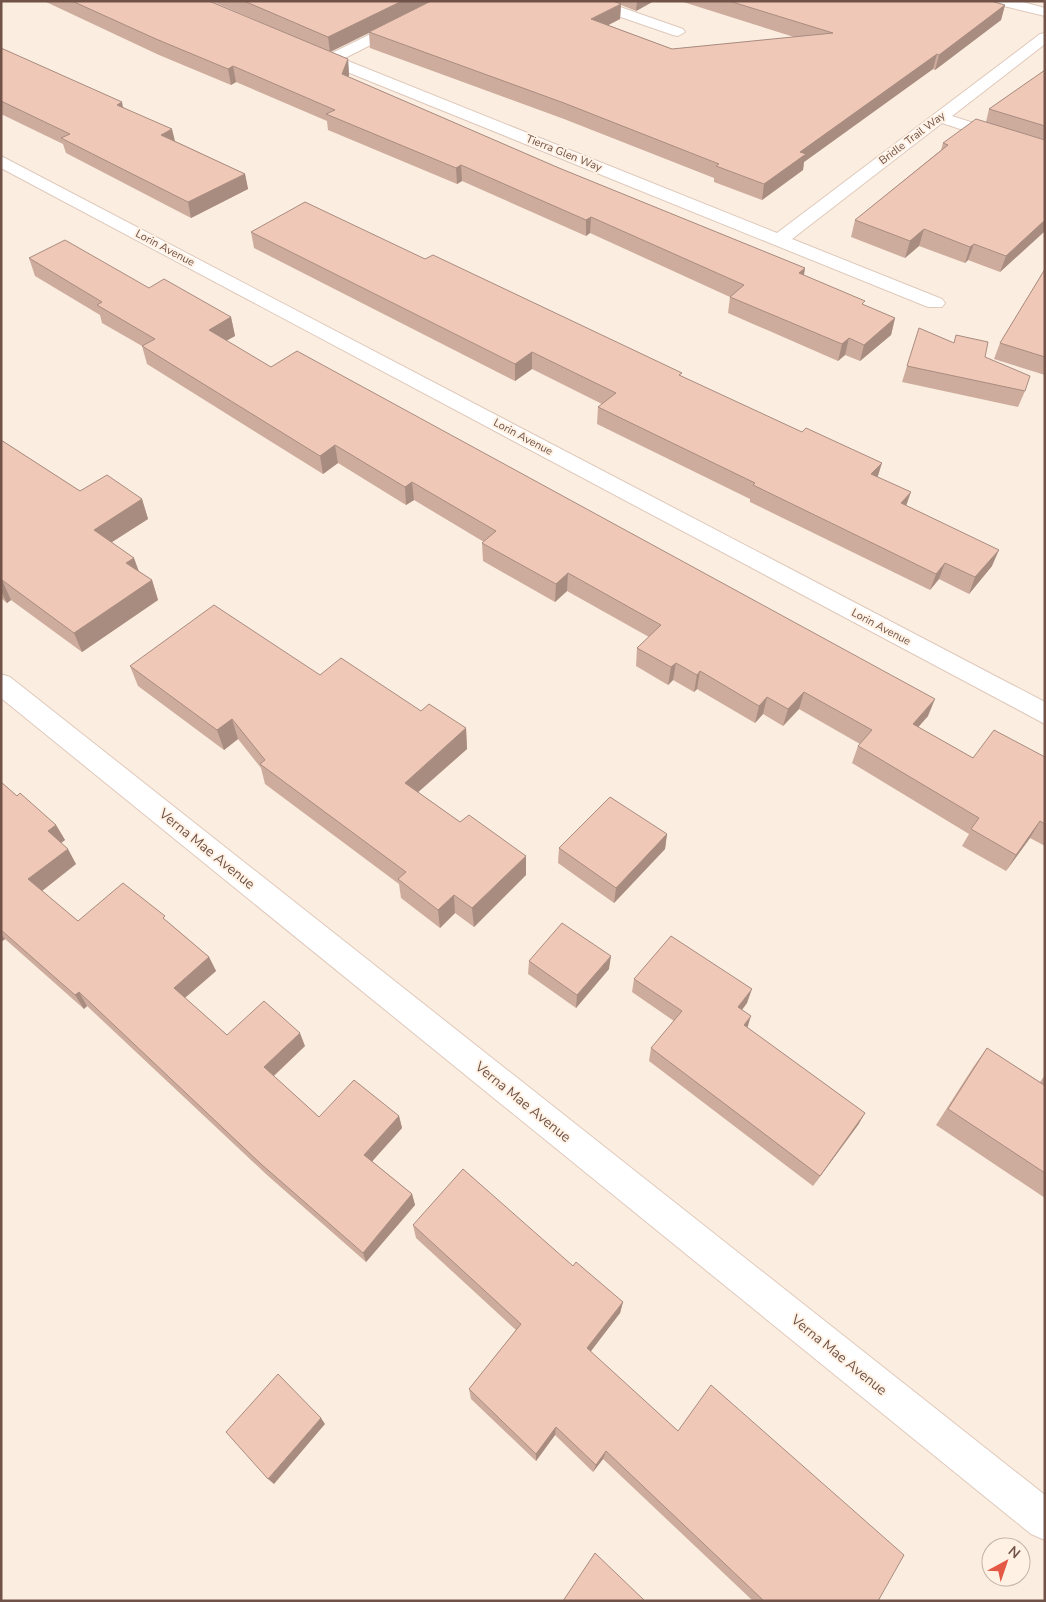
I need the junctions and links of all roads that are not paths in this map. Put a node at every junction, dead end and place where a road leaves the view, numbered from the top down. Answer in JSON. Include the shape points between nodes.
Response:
{"nodes":[{"id":1,"x":450,"y":1,"type":"edge"},
{"id":2,"x":588,"y":1,"type":"edge"},
{"id":3,"x":1001,"y":1,"type":"edge"},
{"id":4,"x":1045,"y":12,"type":"edge"},
{"id":5,"x":678,"y":32,"type":"dead end"},
{"id":6,"x":1045,"y":37,"type":"edge"},
{"id":7,"x":296,"y":46,"type":"edge"},
{"id":8,"x":330,"y":60,"type":"junction"},
{"id":9,"x":940,"y":117,"type":"junction"},
{"id":10,"x":1045,"y":152,"type":"edge"},
{"id":11,"x":1,"y":161,"type":"edge"},
{"id":12,"x":779,"y":240,"type":"junction"},
{"id":13,"x":935,"y":303,"type":"dead end"},
{"id":14,"x":1,"y":684,"type":"edge"},
{"id":15,"x":1045,"y":714,"type":"edge"},
{"id":16,"x":1045,"y":1520,"type":"edge"}],
"edges":[{"from":1,"to":8,"type":"street"},
{"from":2,"to":5,"type":"street"},
{"from":3,"to":4,"type":"street"},
{"from":6,"to":9,"type":"street","name":"Bridle Trail Way"},
{"from":7,"to":8,"type":"street","name":"Tierra Glen Way"},
{"from":8,"to":12,"type":"street","name":"Tierra Glen Way"},
{"from":9,"to":10,"type":"street"},
{"from":9,"to":12,"type":"street","name":"Bridle Trail Way"},
{"from":11,"to":15,"type":"street","name":"Lorin Avenue"},
{"from":12,"to":13,"type":"street","name":"Tierra Glen Way"},
{"from":14,"to":16,"type":"street","name":"Verna Mae Avenue"}]}
